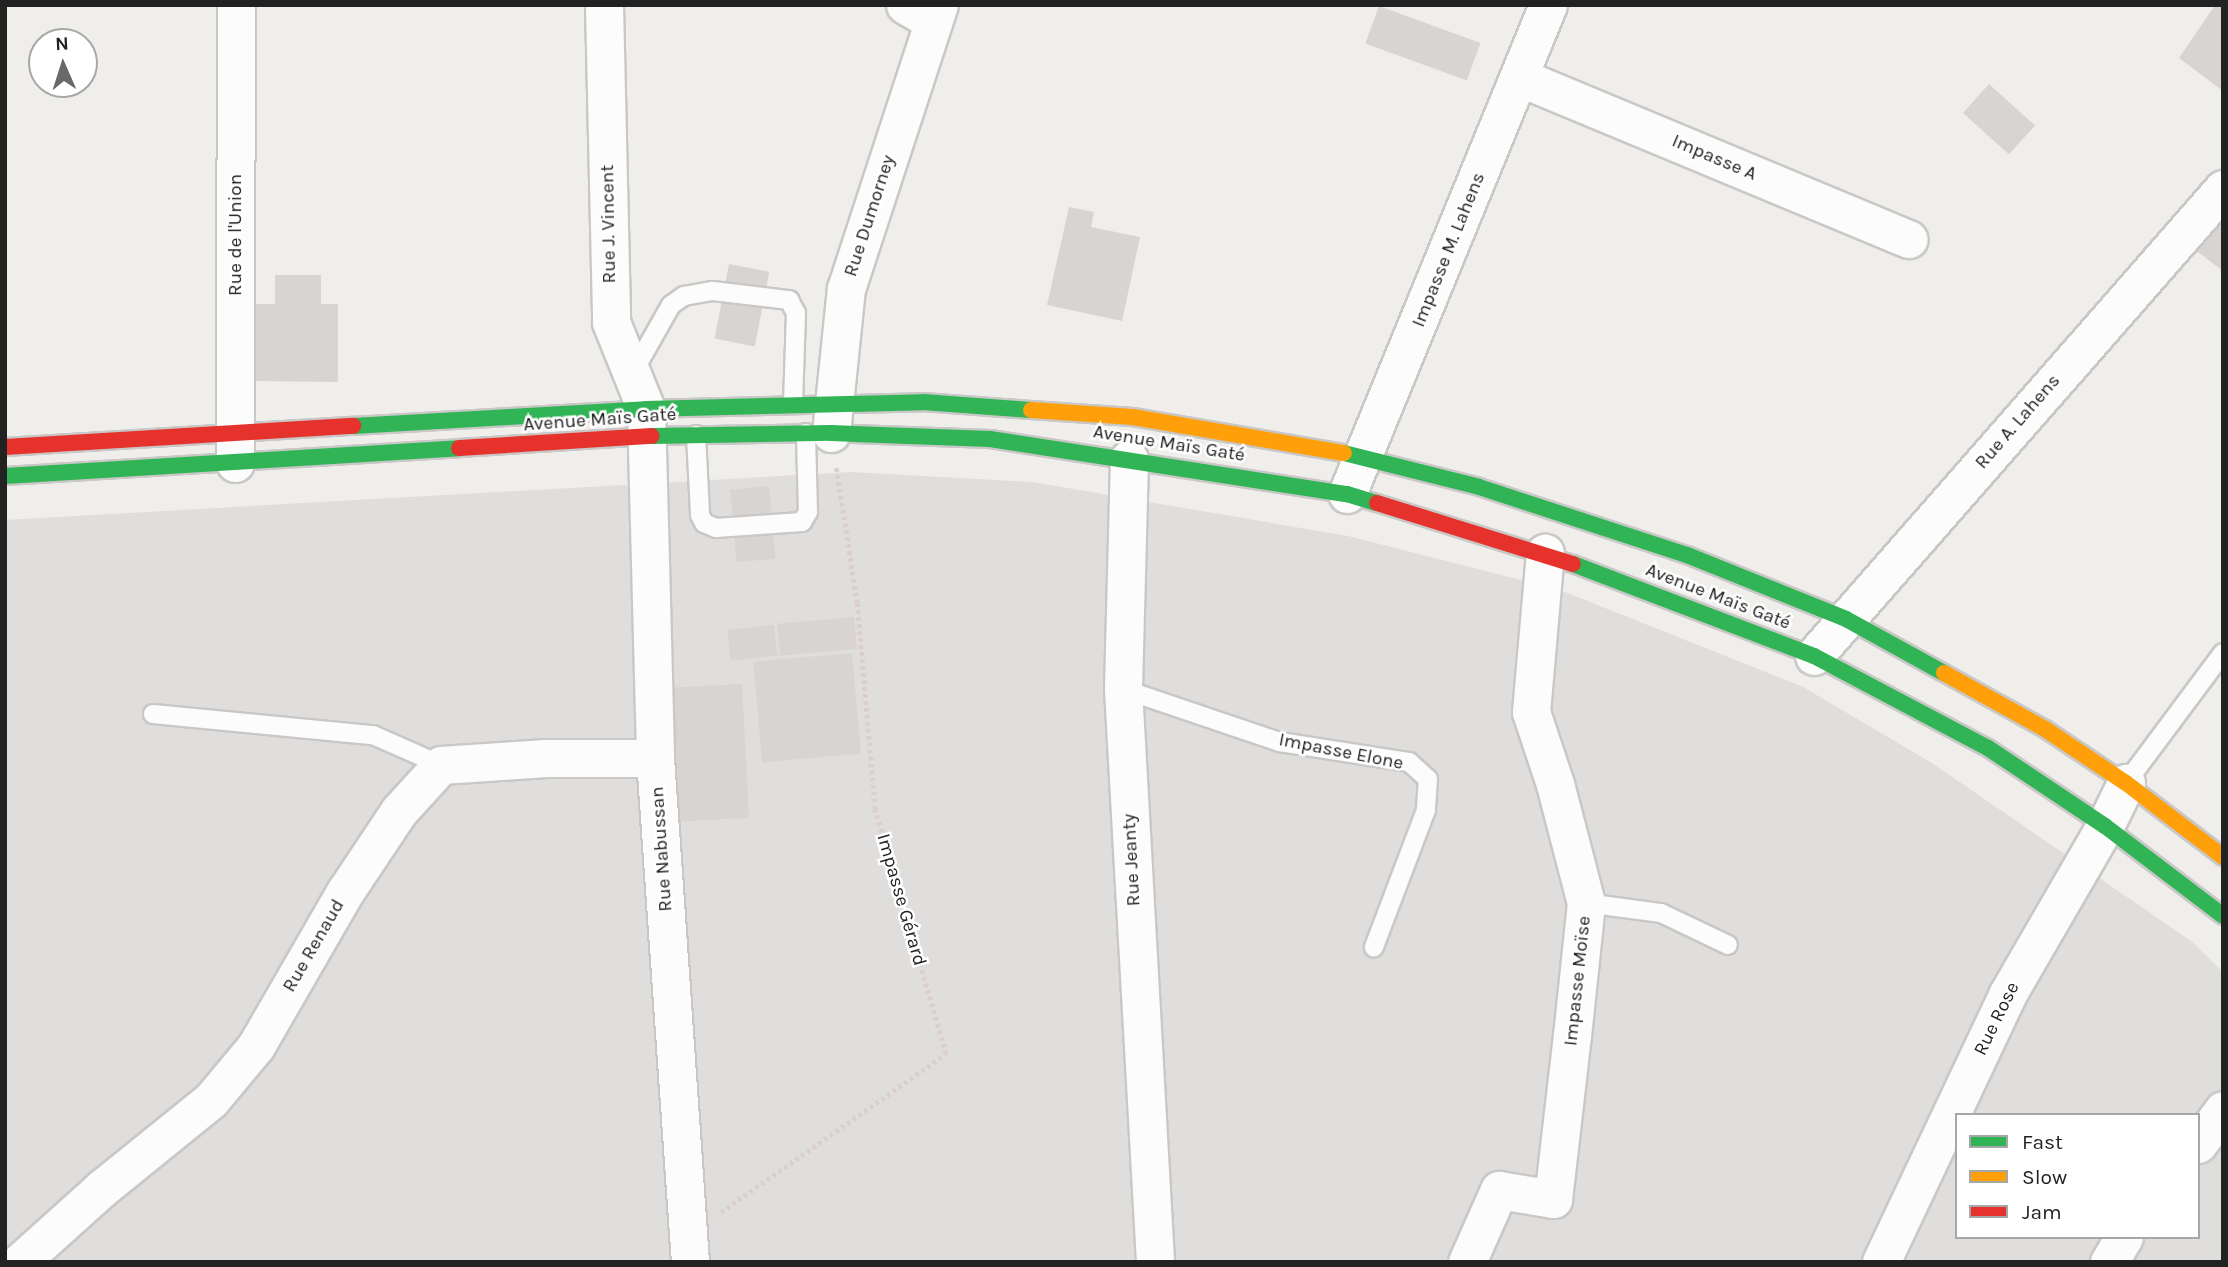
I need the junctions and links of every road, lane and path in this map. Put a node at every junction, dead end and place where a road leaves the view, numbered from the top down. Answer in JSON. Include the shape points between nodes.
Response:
{"nodes":[{"id":1,"x":236,"y":5,"type":"edge"},
{"id":2,"x":604,"y":5,"type":"edge"},
{"id":3,"x":1548,"y":5,"type":"edge"},
{"id":4,"x":926,"y":10,"type":"edge"},
{"id":5,"x":1518,"y":77,"type":"junction"},
{"id":6,"x":2223,"y":189,"type":"edge"},
{"id":7,"x":1909,"y":239,"type":"dead end"},
{"id":8,"x":632,"y":374,"type":"junction"},
{"id":9,"x":793,"y":404,"type":"junction"},
{"id":10,"x":647,"y":422,"type":"junction"},
{"id":11,"x":824,"y":423,"type":"junction"},
{"id":12,"x":696,"y":435,"type":"junction"},
{"id":13,"x":5,"y":447,"type":"edge"},
{"id":14,"x":235,"y":449,"type":"junction"},
{"id":15,"x":1365,"y":456,"type":"junction"},
{"id":16,"x":1129,"y":459,"type":"junction"},
{"id":17,"x":5,"y":476,"type":"edge"},
{"id":18,"x":1348,"y":494,"type":"junction"},
{"id":19,"x":1545,"y":553,"type":"junction"},
{"id":20,"x":1846,"y":619,"type":"junction"},
{"id":21,"x":2223,"y":653,"type":"edge"},
{"id":22,"x":1814,"y":656,"type":"junction"},
{"id":23,"x":1123,"y":689,"type":"junction"},
{"id":24,"x":153,"y":714,"type":"dead end"},
{"id":25,"x":655,"y":758,"type":"junction"},
{"id":26,"x":441,"y":765,"type":"junction"},
{"id":27,"x":2126,"y":783,"type":"junction"},
{"id":28,"x":2105,"y":825,"type":"junction"},
{"id":29,"x":2223,"y":857,"type":"edge"},
{"id":30,"x":1586,"y":903,"type":"junction"},
{"id":31,"x":2223,"y":916,"type":"edge"},
{"id":32,"x":1728,"y":945,"type":"dead end"},
{"id":33,"x":1374,"y":947,"type":"dead end"},
{"id":34,"x":2223,"y":1110,"type":"edge"},
{"id":35,"x":2200,"y":1141,"type":"edge"},
{"id":36,"x":2123,"y":1239,"type":"edge"},
{"id":37,"x":689,"y":1248,"type":"edge"},
{"id":38,"x":1887,"y":1259,"type":"edge"},
{"id":39,"x":20,"y":1262,"type":"edge"},
{"id":40,"x":1155,"y":1262,"type":"edge"},
{"id":41,"x":1468,"y":1262,"type":"edge"},
{"id":42,"x":2109,"y":1262,"type":"edge"}],
"edges":[{"from":1,"to":14,"type":"street","name":"Rue de l'Union"},
{"from":2,"to":8,"type":"street","name":"Rue J. Vincent","via":[[611,322]]},
{"from":3,"to":5,"type":"street","name":"Impasse M. Lahens"},
{"from":4,"to":11,"type":"street","name":"Rue Dumorney","via":[[846,289]]},
{"from":5,"to":7,"type":"street","name":"Impasse A"},
{"from":5,"to":15,"type":"street","name":"Impasse M. Lahens"},
{"from":6,"to":20,"type":"street","name":"Rue A. Lahens"},
{"from":8,"to":9,"type":"lane","via":[[671,305],[684,296],[713,291],[789,300],[796,313]]},
{"from":8,"to":10,"type":"street","name":"Rue J. Vincent"},
{"from":9,"to":10,"type":"main road","name":"Avenue Maïs Gaté"},
{"from":9,"to":11,"type":"main road","name":"Avenue Maïs Gaté"},
{"from":10,"to":12,"type":"main road","name":"Avenue Maïs Gaté"},
{"from":10,"to":14,"type":"main road","name":"Avenue Maïs Gaté"},
{"from":10,"to":14,"type":"main road","name":"Avenue Maïs Gaté"},
{"from":10,"to":25,"type":"street","name":"Rue Nabussan"},
{"from":11,"to":12,"type":"main road","name":"Avenue Maïs Gaté"},
{"from":11,"to":12,"type":"lane","via":[[808,512],[802,522],[716,528],[704,523]]},
{"from":11,"to":15,"type":"main road","name":"Avenue Maïs Gaté","via":[[923,402],[1133,417]]},
{"from":11,"to":16,"type":"main road","name":"Avenue Maïs Gaté","via":[[990,439]]},
{"from":11,"to":37,"type":"path","name":"Impasse Gérard","via":[[857,603],[875,809],[946,1054]]},
{"from":13,"to":14,"type":"main road","name":"Avenue Maïs Gaté"},
{"from":14,"to":17,"type":"main road","name":"Avenue Maïs Gaté"},
{"from":15,"to":18,"type":"street","name":"Impasse M. Lahens"},
{"from":15,"to":20,"type":"main road","name":"Avenue Maïs Gaté","via":[[1479,487],[1687,555]]},
{"from":16,"to":18,"type":"main road","name":"Avenue Maïs Gaté"},
{"from":16,"to":23,"type":"street","name":"Rue Jeanty"},
{"from":18,"to":19,"type":"main road","name":"Avenue Maïs Gaté"},
{"from":19,"to":22,"type":"main road","name":"Avenue Maïs Gaté"},
{"from":19,"to":30,"type":"street","name":"Impasse Moïse","via":[[1531,712]]},
{"from":20,"to":22,"type":"street","name":"Rue A. Lahens"},
{"from":20,"to":27,"type":"main road","name":"Avenue Maïs Gaté","via":[[2045,729]]},
{"from":21,"to":27,"type":"lane"},
{"from":22,"to":28,"type":"main road","name":"Avenue Maïs Gaté","via":[[1988,748]]},
{"from":23,"to":33,"type":"lane","name":"Impasse Elone","via":[[1280,742],[1409,762],[1428,779],[1426,810]]},
{"from":23,"to":40,"type":"street","name":"Rue Jeanty"},
{"from":24,"to":26,"type":"lane","via":[[373,735]]},
{"from":25,"to":26,"type":"street","via":[[546,758]]},
{"from":25,"to":37,"type":"street","name":"Rue Nabussan"},
{"from":26,"to":39,"type":"street","name":"Rue Renaud","via":[[399,811],[345,892],[256,1046],[211,1100]]},
{"from":27,"to":28,"type":"street","name":"Rue Rose"},
{"from":27,"to":29,"type":"main road","name":"Avenue Maïs Gaté"},
{"from":28,"to":31,"type":"main road","name":"Avenue Maïs Gaté"},
{"from":28,"to":38,"type":"street","name":"Rue Rose","via":[[2007,995]]},
{"from":30,"to":32,"type":"lane","via":[[1661,913]]},
{"from":30,"to":41,"type":"street","name":"Impasse Moïse","via":[[1553,1199],[1499,1190]]},
{"from":34,"to":35,"type":"street"},
{"from":36,"to":42,"type":"street"}]}
